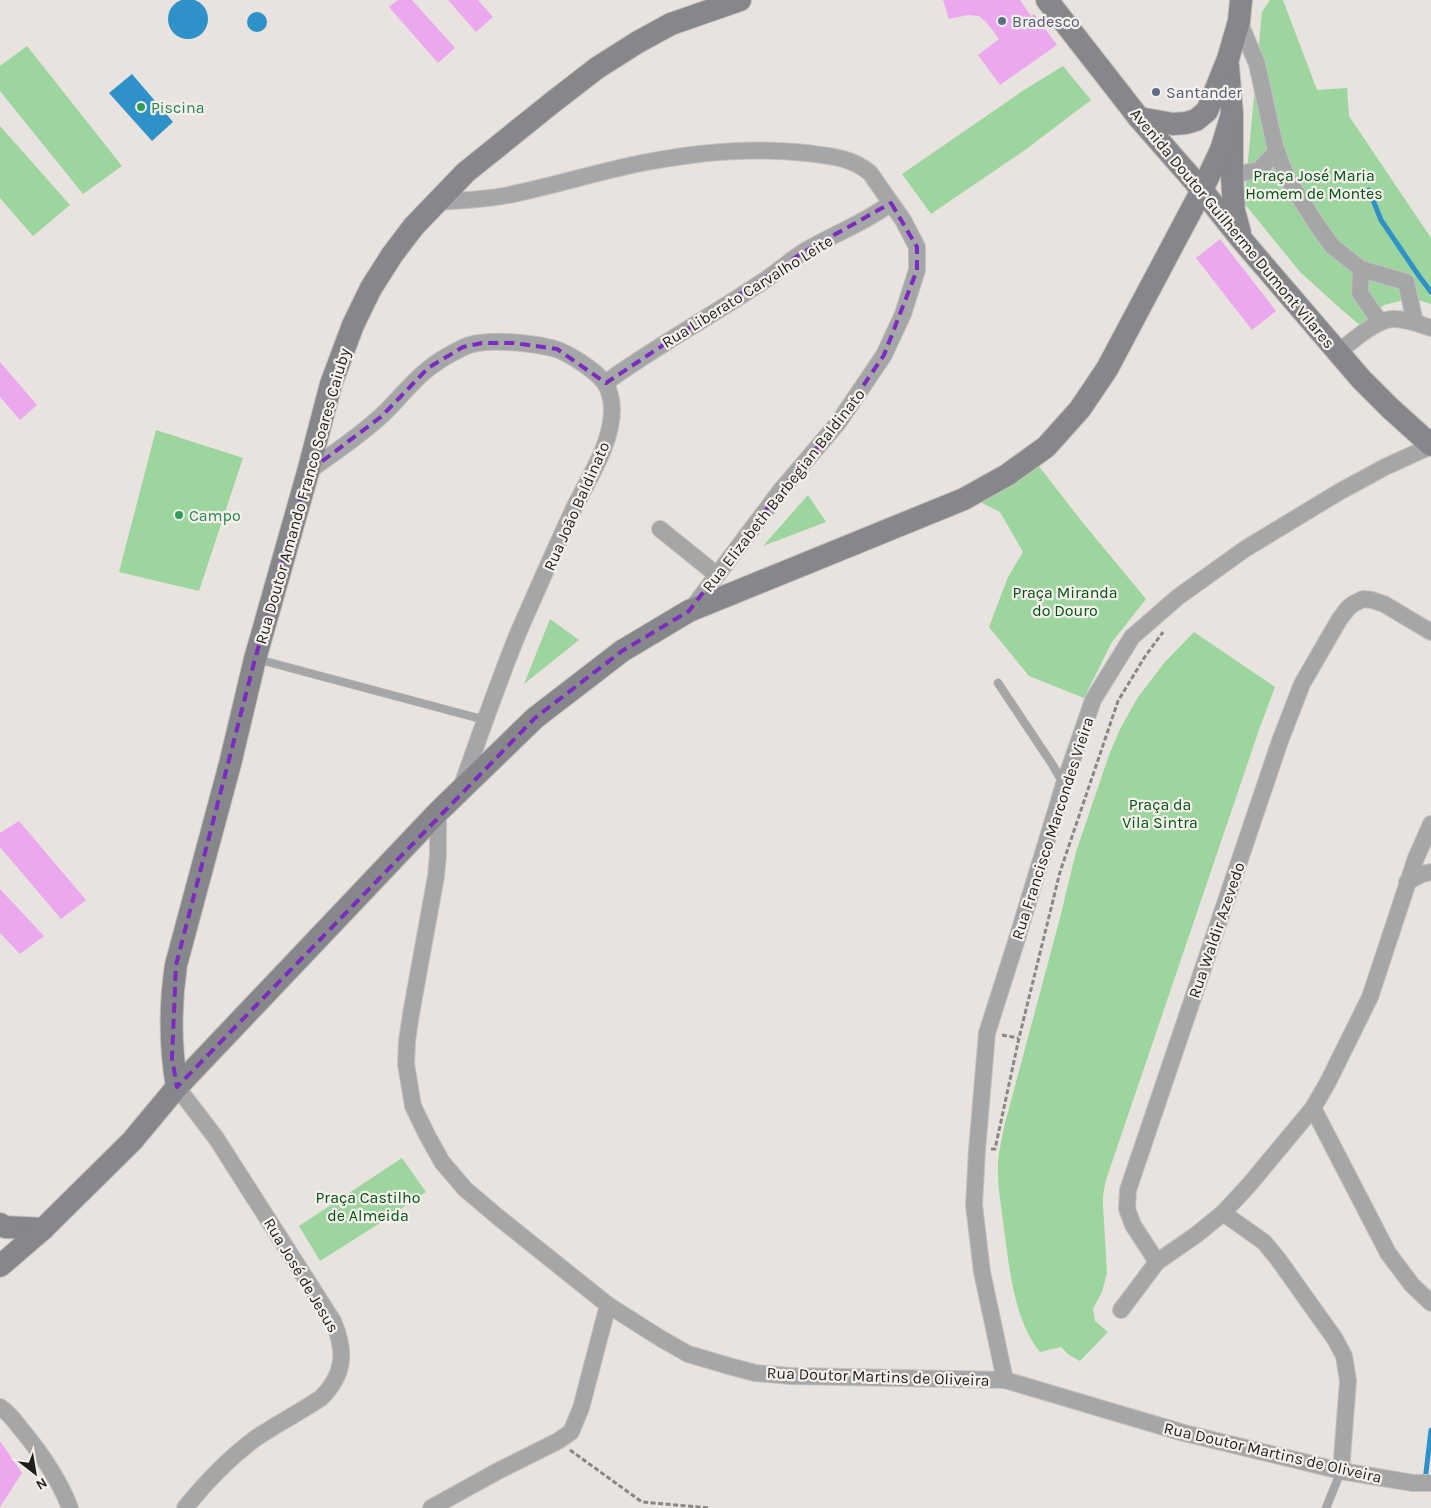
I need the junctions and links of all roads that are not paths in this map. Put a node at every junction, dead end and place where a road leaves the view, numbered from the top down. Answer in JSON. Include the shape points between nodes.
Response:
{"nodes":[{"id":1,"x":740,"y":0,"type":"edge"},
{"id":2,"x":1047,"y":0,"type":"edge"},
{"id":3,"x":1240,"y":10,"type":"edge"},
{"id":4,"x":1228,"y":59,"type":"junction"},
{"id":5,"x":1232,"y":114,"type":"junction"},
{"id":6,"x":1139,"y":118,"type":"junction"},
{"id":7,"x":1277,"y":151,"type":"junction"},
{"id":8,"x":1232,"y":175,"type":"junction"},
{"id":9,"x":1202,"y":190,"type":"junction"},
{"id":10,"x":438,"y":202,"type":"junction"},
{"id":11,"x":891,"y":203,"type":"junction"},
{"id":12,"x":1241,"y":239,"type":"junction"},
{"id":13,"x":1361,"y":269,"type":"junction"},
{"id":14,"x":1380,"y":322,"type":"junction"},
{"id":15,"x":1415,"y":322,"type":"junction"},
{"id":16,"x":1431,"y":328,"type":"edge"},
{"id":17,"x":1338,"y":352,"type":"junction"},
{"id":18,"x":605,"y":383,"type":"junction"},
{"id":19,"x":1431,"y":445,"type":"edge"},
{"id":20,"x":308,"y":472,"type":"junction"},
{"id":21,"x":660,"y":529,"type":"dead end"},
{"id":22,"x":717,"y":575,"type":"junction"},
{"id":23,"x":689,"y":611,"type":"junction"},
{"id":24,"x":1431,"y":632,"type":"edge"},
{"id":25,"x":255,"y":659,"type":"junction"},
{"id":26,"x":998,"y":684,"type":"dead end"},
{"id":27,"x":485,"y":720,"type":"junction"},
{"id":28,"x":1064,"y":784,"type":"junction"},
{"id":29,"x":461,"y":790,"type":"junction"},
{"id":30,"x":438,"y":812,"type":"junction"},
{"id":31,"x":1431,"y":824,"type":"edge"},
{"id":32,"x":1431,"y":872,"type":"edge"},
{"id":33,"x":1408,"y":882,"type":"junction"},
{"id":34,"x":177,"y":1087,"type":"junction"},
{"id":35,"x":1313,"y":1108,"type":"junction"},
{"id":36,"x":1223,"y":1213,"type":"junction"},
{"id":37,"x":0,"y":1224,"type":"edge"},
{"id":38,"x":42,"y":1229,"type":"junction"},
{"id":39,"x":1157,"y":1262,"type":"junction"},
{"id":40,"x":0,"y":1266,"type":"edge"},
{"id":41,"x":1431,"y":1304,"type":"edge"},
{"id":42,"x":608,"y":1305,"type":"junction"},
{"id":43,"x":1121,"y":1310,"type":"dead end"},
{"id":44,"x":1005,"y":1380,"type":"junction"},
{"id":45,"x":0,"y":1406,"type":"edge"},
{"id":46,"x":1341,"y":1471,"type":"junction"},
{"id":47,"x":1431,"y":1484,"type":"edge"},
{"id":48,"x":70,"y":1508,"type":"edge"},
{"id":49,"x":185,"y":1508,"type":"edge"},
{"id":50,"x":431,"y":1508,"type":"edge"},
{"id":51,"x":1326,"y":1508,"type":"edge"}],
"edges":[{"from":1,"to":10,"type":"street","name":"Rua Doutor Amando Franco Soares Caiuby","via":[[671,24],[597,68],[466,172]]},
{"from":2,"to":6,"type":"street","name":"Avenida Doutor Guilherme Dumont Vilares"},
{"from":3,"to":4,"type":"street"},
{"from":3,"to":7,"type":"street","via":[[1257,64]]},
{"from":4,"to":5,"type":"street"},
{"from":4,"to":6,"type":"street","via":[[1207,111],[1196,120],[1174,124]]},
{"from":5,"to":8,"type":"street"},
{"from":5,"to":9,"type":"street","via":[[1221,150]]},
{"from":6,"to":9,"type":"street","name":"Avenida Doutor Guilherme Dumont Vilares"},
{"from":7,"to":8,"type":"street","via":[[1259,170]]},
{"from":7,"to":13,"type":"street","via":[[1287,178],[1317,225],[1332,246]]},
{"from":8,"to":12,"type":"street","via":[[1234,211]]},
{"from":9,"to":12,"type":"street","name":"Avenida Doutor Guilherme Dumont Vilares"},
{"from":9,"to":23,"type":"street","via":[[1107,369],[1080,409],[1046,447],[1007,475],[964,499]]},
{"from":10,"to":11,"type":"street","name":"Rua Elizabeth Barbegian Baldinato","via":[[502,196],[646,162],[693,155],[777,150],[849,160],[870,173]]},
{"from":10,"to":20,"type":"street","name":"Rua Doutor Amando Franco Soares Caiuby","via":[[414,226],[370,288],[331,384]]},
{"from":11,"to":18,"type":"street","name":"Rua Liberato Carvalho Leite","via":[[878,214],[802,253]]},
{"from":11,"to":22,"type":"street","name":"Rua Elizabeth Barbegian Baldinato","via":[[917,248],[916,270],[903,314],[884,355],[838,423],[781,490]]},
{"from":12,"to":17,"type":"street","name":"Avenida Doutor Guilherme Dumont Vilares"},
{"from":13,"to":14,"type":"street","via":[[1360,293]]},
{"from":13,"to":15,"type":"street","via":[[1406,282]]},
{"from":14,"to":15,"type":"street","via":[[1393,319]]},
{"from":14,"to":17,"type":"street"},
{"from":15,"to":16,"type":"street"},
{"from":17,"to":19,"type":"street","name":"Avenida Doutor Guilherme Dumont Vilares","via":[[1361,379]]},
{"from":18,"to":20,"type":"street","via":[[558,349],[531,344],[472,344],[428,368],[376,421]]},
{"from":18,"to":27,"type":"street","name":"Rua João Baldinato","via":[[612,407],[609,432],[519,632]]},
{"from":19,"to":28,"type":"street","name":"Rua Francisco Marcondes Vieira","via":[[1339,492],[1244,549],[1178,597],[1132,637],[1093,700]]},
{"from":20,"to":25,"type":"street","name":"Rua Doutor Amando Franco Soares Caiuby"},
{"from":21,"to":22,"type":"street"},
{"from":22,"to":23,"type":"street","name":"Rua Elizabeth Barbegian Baldinato"},
{"from":23,"to":29,"type":"street","via":[[622,651],[535,718]]},
{"from":24,"to":39,"type":"street","name":"Rua Waldir Azevedo","via":[[1384,604],[1363,599],[1348,608],[1302,684],[1128,1190],[1127,1209],[1133,1225]]},
{"from":25,"to":27,"type":"lane"},
{"from":25,"to":34,"type":"street","name":"Rua Doutor Amando Franco Soares Caiuby","via":[[176,965],[172,991],[172,1058]]},
{"from":26,"to":28,"type":"lane"},
{"from":27,"to":29,"type":"street","name":"Rua João Baldinato"},
{"from":28,"to":44,"type":"street","name":"Rua Francisco Marcondes Vieira","via":[[987,1033],[974,1205],[982,1272]]},
{"from":29,"to":30,"type":"street"},
{"from":30,"to":34,"type":"street"},
{"from":30,"to":42,"type":"street","name":"Rua Doutor Martins de Oliveira","via":[[436,876],[407,1041],[406,1064],[414,1106],[442,1162],[465,1189]]},
{"from":31,"to":33,"type":"street"},
{"from":32,"to":33,"type":"street"},
{"from":33,"to":35,"type":"street","via":[[1370,996]]},
{"from":34,"to":38,"type":"street","via":[[132,1141]]},
{"from":34,"to":49,"type":"street","name":"Rua José de Jesus","via":[[216,1138],[327,1313],[339,1336],[342,1352],[336,1379],[321,1398],[257,1438],[227,1462]]},
{"from":35,"to":36,"type":"street"},
{"from":35,"to":41,"type":"street","via":[[1388,1253]]},
{"from":36,"to":39,"type":"street"},
{"from":36,"to":46,"type":"street","via":[[1264,1242],[1344,1356],[1348,1381]]},
{"from":37,"to":38,"type":"street"},
{"from":38,"to":40,"type":"street"},
{"from":39,"to":43,"type":"street"},
{"from":42,"to":44,"type":"street","name":"Rua Doutor Martins de Oliveira","via":[[688,1354],[755,1372],[791,1376]]},
{"from":42,"to":50,"type":"street","via":[[581,1408],[571,1432]]},
{"from":44,"to":46,"type":"street","name":"Rua Doutor Martins de Oliveira","via":[[1184,1432]]},
{"from":45,"to":48,"type":"street","via":[[40,1452]]},
{"from":46,"to":47,"type":"street","name":"Rua Doutor Martins de Oliveira"},
{"from":46,"to":51,"type":"lane"}]}
